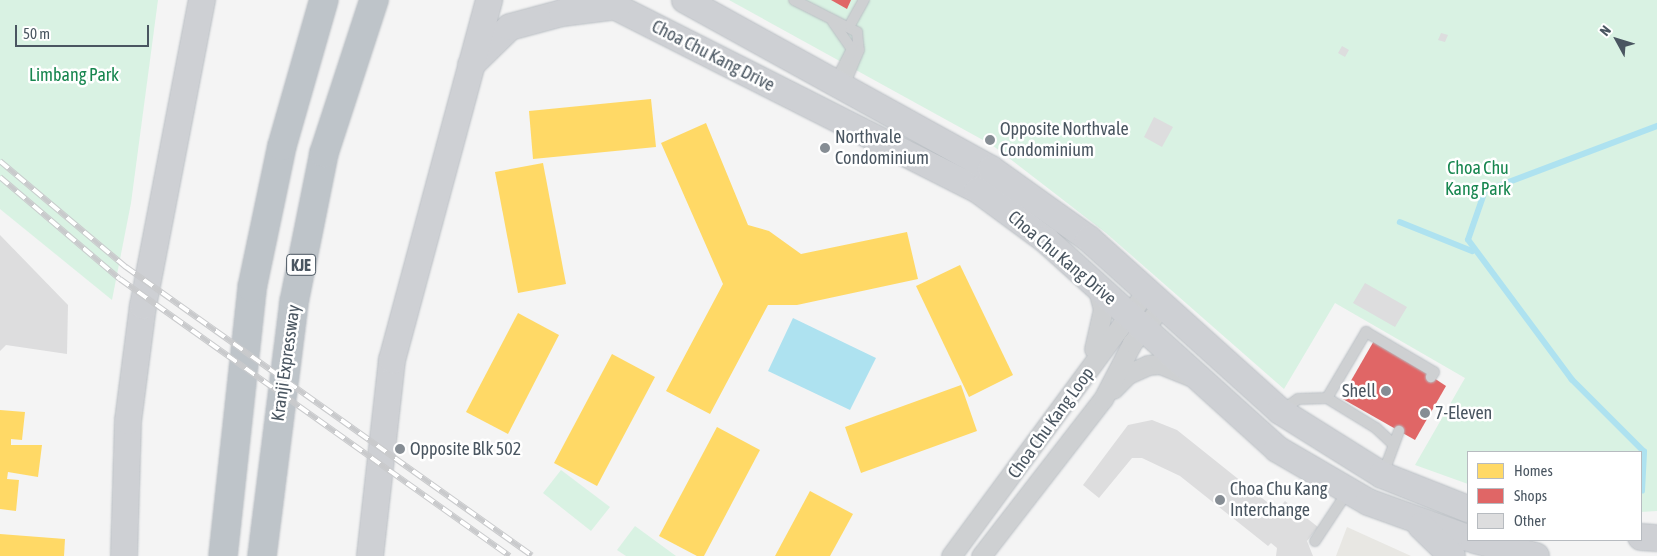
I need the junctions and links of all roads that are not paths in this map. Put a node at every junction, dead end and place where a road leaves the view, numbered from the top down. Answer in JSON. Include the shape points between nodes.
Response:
{"nodes":[{"id":1,"x":202,"y":0,"type":"edge"},
{"id":2,"x":324,"y":0,"type":"edge"},
{"id":3,"x":374,"y":0,"type":"edge"},
{"id":4,"x":489,"y":0,"type":"edge"},
{"id":5,"x":685,"y":0,"type":"edge"},
{"id":6,"x":794,"y":0,"type":"edge"},
{"id":7,"x":864,"y":0,"type":"edge"},
{"id":8,"x":610,"y":3,"type":"edge"},
{"id":9,"x":833,"y":22,"type":"junction"},
{"id":10,"x":850,"y":26,"type":"junction"},
{"id":11,"x":469,"y":67,"type":"junction"},
{"id":12,"x":838,"y":86,"type":"junction"},
{"id":13,"x":1096,"y":286,"type":"junction"},
{"id":14,"x":1156,"y":296,"type":"junction"},
{"id":15,"x":1135,"y":322,"type":"junction"},
{"id":16,"x":1087,"y":375,"type":"junction"},
{"id":17,"x":1431,"y":377,"type":"dead end"},
{"id":18,"x":1198,"y":379,"type":"junction"},
{"id":19,"x":1327,"y":398,"type":"junction"},
{"id":20,"x":1103,"y":399,"type":"junction"},
{"id":21,"x":1280,"y":411,"type":"junction"},
{"id":22,"x":1399,"y":431,"type":"dead end"},
{"id":23,"x":1392,"y":443,"type":"junction"},
{"id":24,"x":1277,"y":449,"type":"junction"},
{"id":25,"x":1382,"y":475,"type":"junction"},
{"id":26,"x":1348,"y":491,"type":"junction"},
{"id":27,"x":1467,"y":509,"type":"edge"},
{"id":28,"x":1410,"y":518,"type":"junction"},
{"id":29,"x":1642,"y":537,"type":"edge"},
{"id":30,"x":1467,"y":538,"type":"edge"},
{"id":31,"x":1657,"y":538,"type":"edge"},
{"id":32,"x":1315,"y":541,"type":"dead end"},
{"id":33,"x":1478,"y":541,"type":"edge"},
{"id":34,"x":124,"y":556,"type":"edge"},
{"id":35,"x":223,"y":556,"type":"edge"},
{"id":36,"x":262,"y":556,"type":"edge"},
{"id":37,"x":370,"y":556,"type":"edge"},
{"id":38,"x":951,"y":556,"type":"edge"},
{"id":39,"x":981,"y":556,"type":"edge"},
{"id":40,"x":1452,"y":556,"type":"edge"},
{"id":41,"x":1536,"y":556,"type":"edge"}],
"edges":[{"from":1,"to":34,"type":"main road","via":[[143,306],[128,421]]},
{"from":2,"to":35,"type":"highway","number":"KJE","via":[[282,146],[252,288]]},
{"from":3,"to":36,"type":"highway","name":"Kranji Expressway","number":"KJE","via":[[324,153],[294,302]]},
{"from":4,"to":11,"type":"main road"},
{"from":5,"to":12,"type":"main road","name":"Choa Chu Kang Drive"},
{"from":6,"to":9,"type":"lane"},
{"from":7,"to":10,"type":"lane"},
{"from":8,"to":11,"type":"main road","via":[[510,28]]},
{"from":8,"to":13,"type":"main road","name":"Choa Chu Kang Drive","via":[[978,190],[1046,240]]},
{"from":9,"to":10,"type":"lane"},
{"from":9,"to":12,"type":"lane","via":[[852,49]]},
{"from":10,"to":12,"type":"lane","via":[[857,32],[859,50]]},
{"from":11,"to":37,"type":"main road","via":[[392,360]]},
{"from":12,"to":14,"type":"main road","name":"Choa Chu Kang Drive","via":[[991,169],[1089,239]]},
{"from":13,"to":15,"type":"main road","name":"Choa Chu Kang Drive"},
{"from":13,"to":16,"type":"street","via":[[1103,309],[1102,329]]},
{"from":14,"to":15,"type":"street","name":"Choa Chu Kang Loop"},
{"from":14,"to":21,"type":"main road","name":"Choa Chu Kang Drive"},
{"from":15,"to":16,"type":"street","name":"Choa Chu Kang Loop"},
{"from":15,"to":18,"type":"main road","name":"Choa Chu Kang Drive"},
{"from":15,"to":20,"type":"street","name":"Choa Chu Kang Loop"},
{"from":16,"to":38,"type":"street","name":"Choa Chu Kang Loop"},
{"from":17,"to":19,"type":"lane","via":[[1434,372],[1366,332]]},
{"from":18,"to":20,"type":"street","via":[[1160,364],[1148,365],[1128,374]]},
{"from":18,"to":24,"type":"main road","name":"Choa Chu Kang Drive"},
{"from":19,"to":21,"type":"lane","via":[[1298,399]]},
{"from":19,"to":23,"type":"lane","via":[[1376,428]]},
{"from":20,"to":39,"type":"street","name":"Choa Chu Kang Loop"},
{"from":21,"to":24,"type":"main road","via":[[1270,430]]},
{"from":21,"to":25,"type":"main road","name":"Choa Chu Kang Drive"},
{"from":22,"to":23,"type":"lane"},
{"from":23,"to":25,"type":"lane"},
{"from":24,"to":26,"type":"main road","name":"Choa Chu Kang Drive"},
{"from":25,"to":27,"type":"main road","name":"Choa Chu Kang Drive"},
{"from":26,"to":28,"type":"main road","name":"Choa Chu Kang Drive"},
{"from":26,"to":32,"type":"lane"},
{"from":28,"to":30,"type":"main road","name":"Choa Chu Kang Drive"},
{"from":28,"to":40,"type":"main road"},
{"from":29,"to":31,"type":"main road"},
{"from":33,"to":41,"type":"main road"}]}
